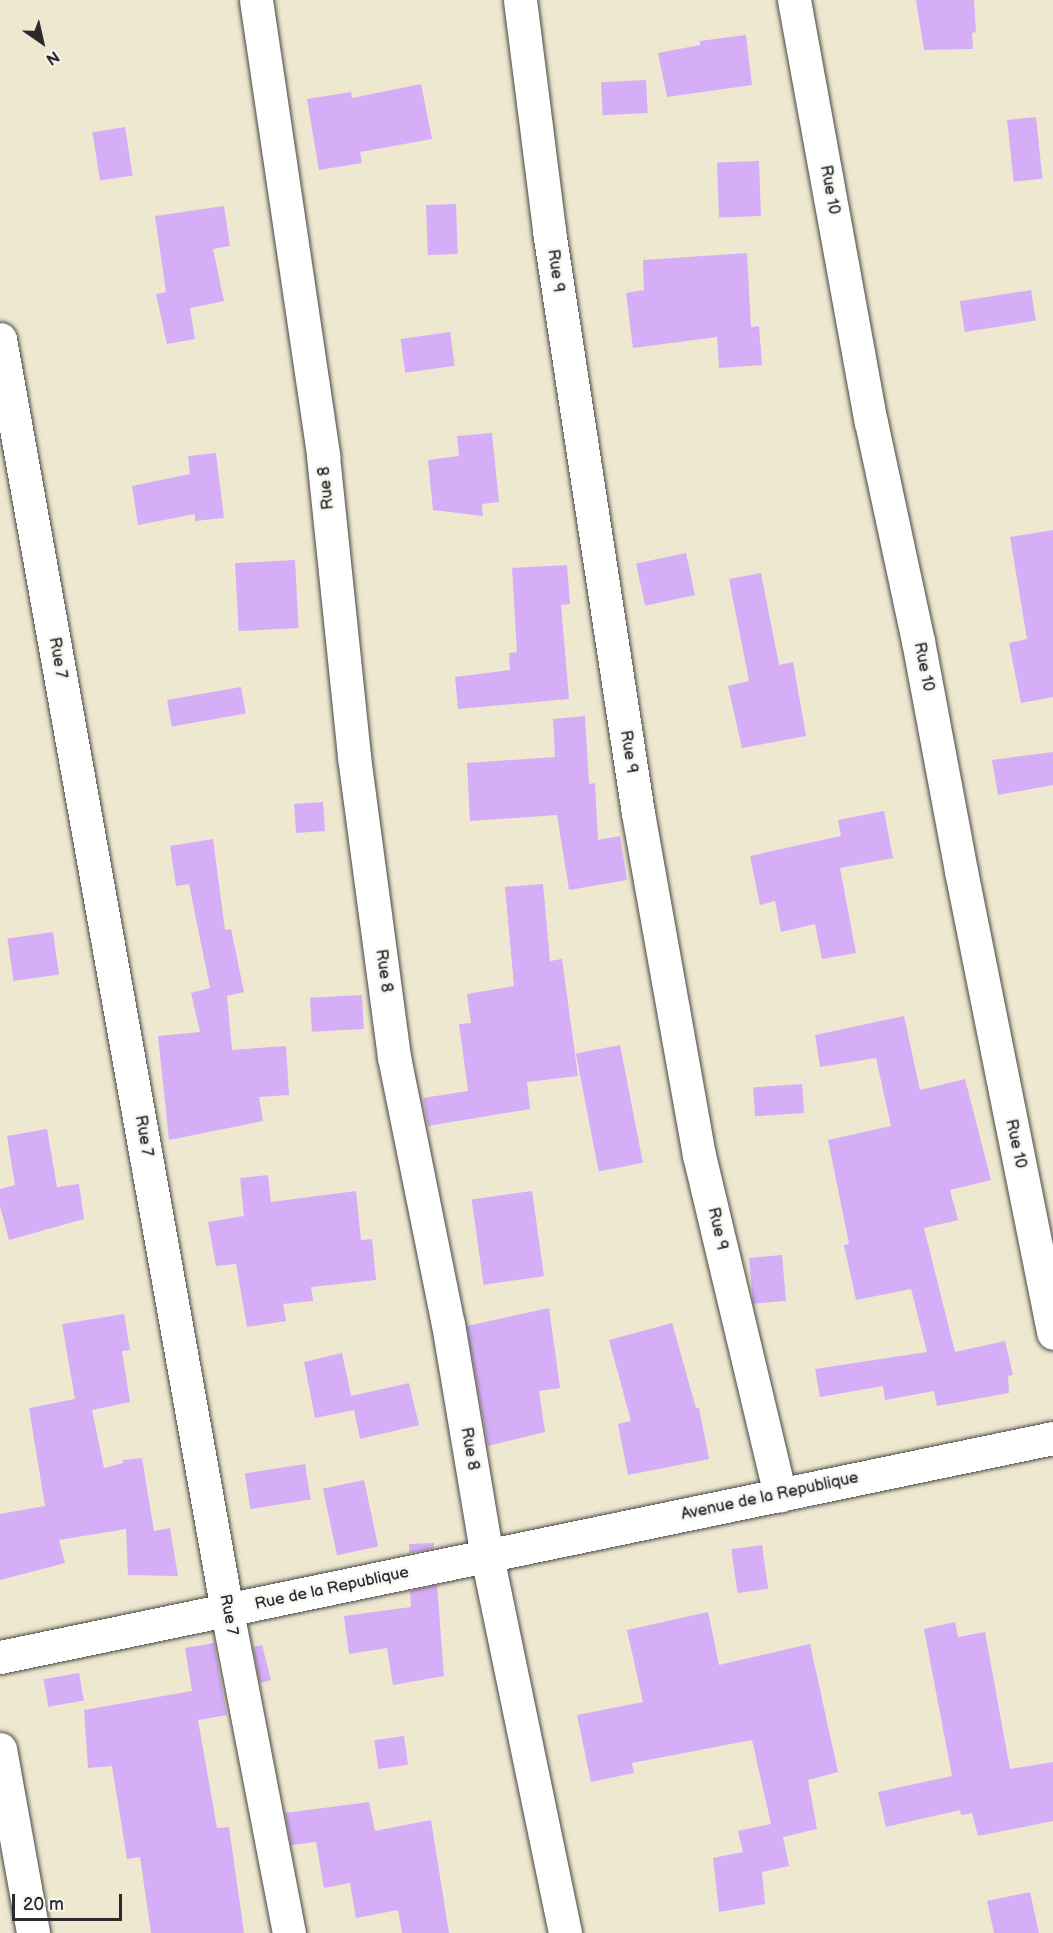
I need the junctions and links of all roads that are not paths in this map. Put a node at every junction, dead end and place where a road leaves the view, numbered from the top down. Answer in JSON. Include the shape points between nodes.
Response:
{"nodes":[{"id":1,"x":256,"y":0,"type":"edge"},
{"id":2,"x":520,"y":0,"type":"edge"},
{"id":3,"x":794,"y":0,"type":"edge"},
{"id":4,"x":0,"y":339,"type":"edge"},
{"id":5,"x":1053,"y":1333,"type":"edge"},
{"id":6,"x":1053,"y":1438,"type":"edge"},
{"id":7,"x":780,"y":1496,"type":"junction"},
{"id":8,"x":487,"y":1556,"type":"junction"},
{"id":9,"x":227,"y":1611,"type":"junction"},
{"id":10,"x":0,"y":1657,"type":"edge"},
{"id":11,"x":0,"y":1749,"type":"edge"},
{"id":12,"x":33,"y":1933,"type":"edge"},
{"id":13,"x":289,"y":1933,"type":"edge"},
{"id":14,"x":565,"y":1933,"type":"edge"}],
"edges":[{"from":1,"to":8,"type":"street","name":"Rue 8","via":[[323,456],[354,757],[394,1057],[448,1324]]},
{"from":2,"to":7,"type":"street","name":"Rue 9","via":[[550,242],[638,813],[699,1155]]},
{"from":3,"to":5,"type":"street","name":"Rue 10","via":[[871,422],[918,641],[960,872]]},
{"from":4,"to":9,"type":"street","name":"Rue 7"},
{"from":6,"to":7,"type":"street","name":"Avenue de la Republique"},
{"from":7,"to":8,"type":"street","name":"Avenue de la Republique"},
{"from":8,"to":9,"type":"street","name":"Rue de la Republique"},
{"from":8,"to":14,"type":"street","name":"Rue 8"},
{"from":9,"to":10,"type":"street","name":"Rue de la Republique"},
{"from":9,"to":13,"type":"street","name":"Rue 7"},
{"from":11,"to":12,"type":"street"}]}
